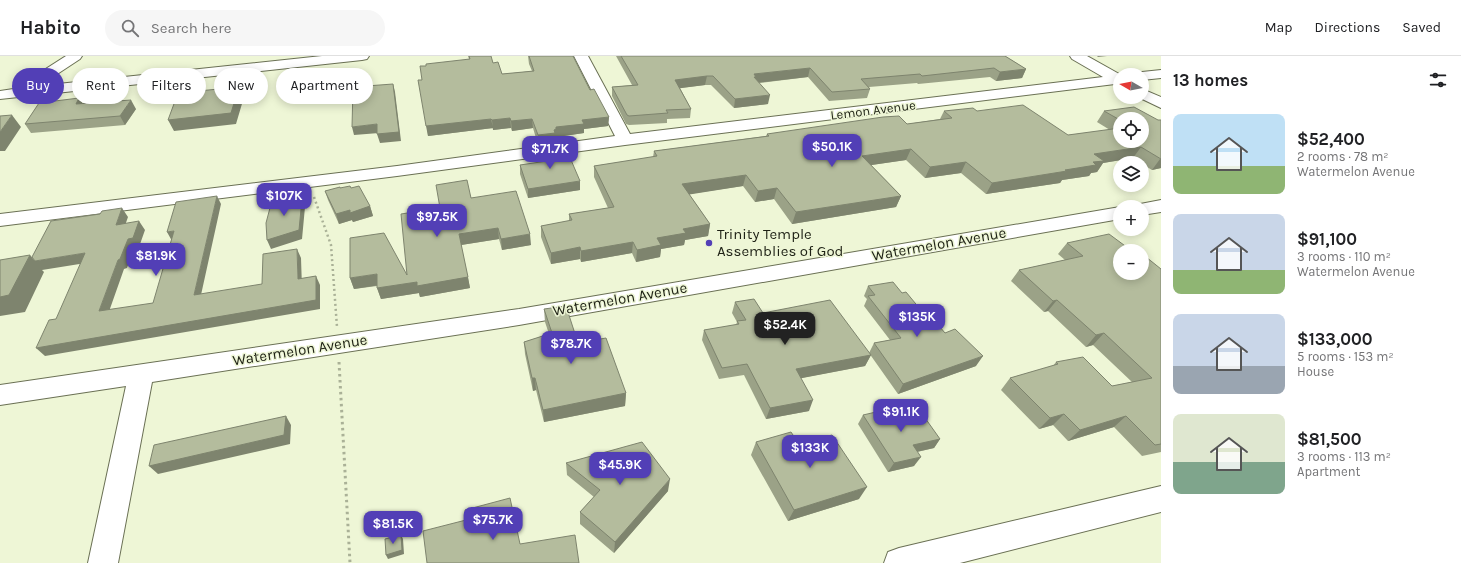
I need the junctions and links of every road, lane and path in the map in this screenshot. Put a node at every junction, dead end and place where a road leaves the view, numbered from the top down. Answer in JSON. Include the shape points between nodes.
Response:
{"nodes":[{"id":1,"x":75,"y":56,"type":"edge"},
{"id":2,"x":362,"y":56,"type":"edge"},
{"id":3,"x":581,"y":56,"type":"edge"},
{"id":4,"x":1077,"y":56,"type":"edge"},
{"id":5,"x":276,"y":60,"type":"edge"},
{"id":6,"x":56,"y":68,"type":"edge"},
{"id":7,"x":1161,"y":74,"type":"edge"},
{"id":8,"x":1149,"y":75,"type":"edge"},
{"id":9,"x":1113,"y":77,"type":"edge"},
{"id":10,"x":1113,"y":81,"type":"edge"},
{"id":11,"x":64,"y":87,"type":"edge"},
{"id":12,"x":12,"y":94,"type":"edge"},
{"id":13,"x":0,"y":95,"type":"edge"},
{"id":14,"x":1149,"y":97,"type":"edge"},
{"id":15,"x":1161,"y":103,"type":"edge"},
{"id":16,"x":625,"y":140,"type":"junction"},
{"id":17,"x":309,"y":182,"type":"junction"},
{"id":18,"x":1161,"y":206,"type":"edge"},
{"id":19,"x":1149,"y":208,"type":"edge"},
{"id":20,"x":1113,"y":214,"type":"edge"},
{"id":21,"x":0,"y":220,"type":"edge"},
{"id":22,"x":338,"y":344,"type":"junction"},
{"id":23,"x":141,"y":374,"type":"junction"},
{"id":24,"x":0,"y":395,"type":"edge"},
{"id":25,"x":1161,"y":499,"type":"edge"},
{"id":26,"x":103,"y":563,"type":"edge"},
{"id":27,"x":350,"y":563,"type":"edge"},
{"id":28,"x":899,"y":563,"type":"edge"}],
"edges":[{"from":1,"to":6,"type":"street"},
{"from":2,"to":5,"type":"street"},
{"from":3,"to":16,"type":"street"},
{"from":4,"to":9,"type":"street"},
{"from":5,"to":11,"type":"street"},
{"from":7,"to":8,"type":"street"},
{"from":10,"to":16,"type":"street","name":"Lemon Avenue"},
{"from":12,"to":13,"type":"street"},
{"from":14,"to":15,"type":"street"},
{"from":16,"to":17,"type":"street","name":"Lemon Avenue"},
{"from":17,"to":21,"type":"street","name":"Lemon Avenue"},
{"from":17,"to":22,"type":"path","via":[[331,245]]},
{"from":18,"to":19,"type":"street"},
{"from":20,"to":22,"type":"street","name":"Watermelon Avenue","via":[[519,317]]},
{"from":22,"to":23,"type":"street","name":"Watermelon Avenue"},
{"from":22,"to":27,"type":"path"},
{"from":23,"to":24,"type":"street","name":"Watermelon Avenue"},
{"from":23,"to":26,"type":"street"},
{"from":25,"to":28,"type":"street"}]}
